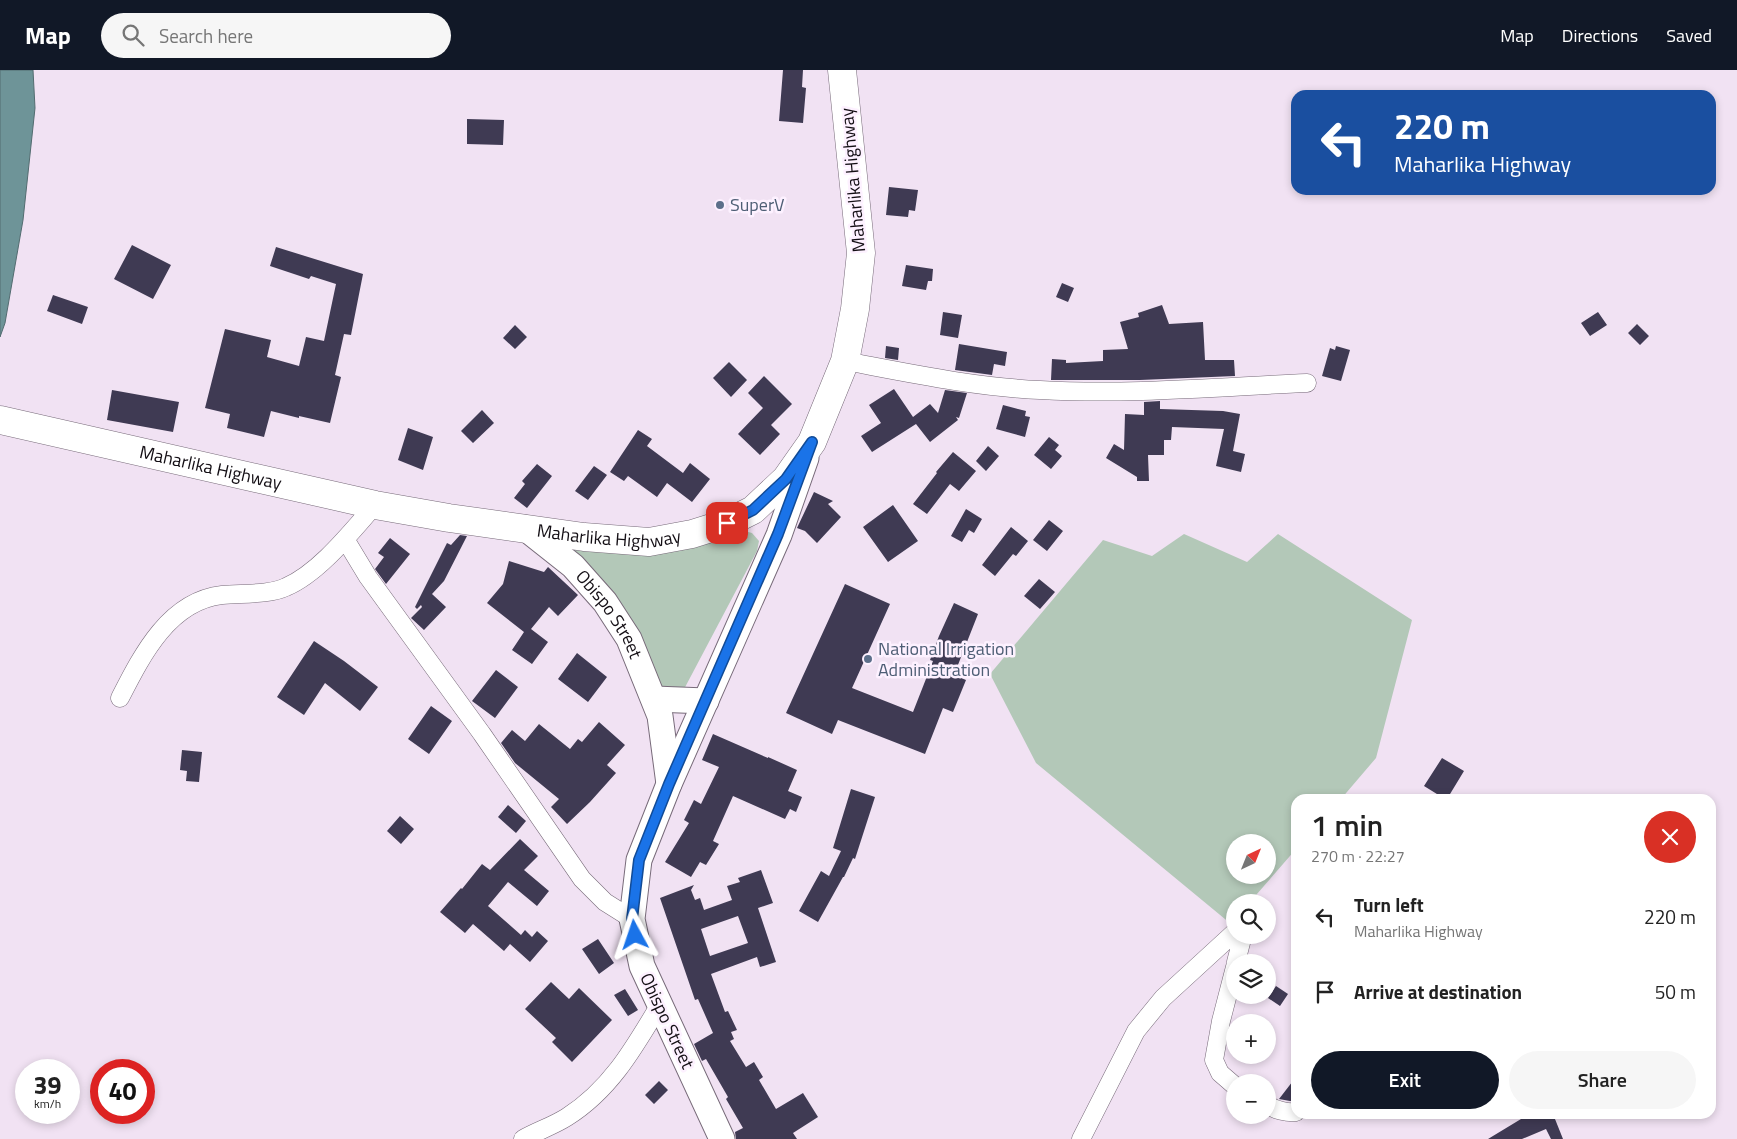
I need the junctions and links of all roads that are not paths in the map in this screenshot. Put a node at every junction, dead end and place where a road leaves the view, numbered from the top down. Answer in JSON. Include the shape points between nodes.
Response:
{"nodes":[{"id":1,"x":842,"y":70,"type":"edge"},
{"id":2,"x":844,"y":361,"type":"junction"},
{"id":3,"x":1307,"y":383,"type":"dead end"},
{"id":4,"x":0,"y":420,"type":"edge"},
{"id":5,"x":812,"y":442,"type":"junction"},
{"id":6,"x":375,"y":505,"type":"junction"},
{"id":7,"x":526,"y":528,"type":"junction"},
{"id":8,"x":345,"y":539,"type":"junction"},
{"id":9,"x":120,"y":698,"type":"dead end"},
{"id":10,"x":654,"y":699,"type":"junction"},
{"id":11,"x":706,"y":701,"type":"junction"},
{"id":12,"x":669,"y":784,"type":"junction"},
{"id":13,"x":632,"y":919,"type":"junction"},
{"id":14,"x":1226,"y":940,"type":"edge"},
{"id":15,"x":1226,"y":1002,"type":"edge"},
{"id":16,"x":659,"y":1006,"type":"junction"},
{"id":17,"x":1226,"y":1078,"type":"edge"},
{"id":18,"x":1276,"y":1109,"type":"edge"},
{"id":19,"x":1291,"y":1112,"type":"edge"},
{"id":20,"x":522,"y":1139,"type":"edge"},
{"id":21,"x":722,"y":1139,"type":"edge"},
{"id":22,"x":1081,"y":1139,"type":"edge"}],
"edges":[{"from":1,"to":2,"type":"highway","name":"Maharlika Highway","via":[[861,253],[855,309]]},
{"from":2,"to":3,"type":"street","via":[[951,381],[1040,390],[1144,390]]},
{"from":2,"to":5,"type":"highway","name":"Maharlika Highway"},
{"from":4,"to":6,"type":"highway","name":"Maharlika Highway"},
{"from":5,"to":7,"type":"highway","name":"Maharlika Highway","via":[[786,479],[753,510],[727,523],[692,534],[649,542]]},
{"from":5,"to":11,"type":"street","name":"Obispo Street","via":[[778,534]]},
{"from":6,"to":7,"type":"highway","name":"Maharlika Highway"},
{"from":6,"to":8,"type":"street"},
{"from":7,"to":10,"type":"street","name":"Obispo Street","via":[[573,566],[605,602],[629,638]]},
{"from":8,"to":9,"type":"street","via":[[311,572],[286,588],[220,595],[199,601],[175,616],[152,642]]},
{"from":8,"to":13,"type":"street","via":[[368,577],[582,879],[605,902]]},
{"from":10,"to":11,"type":"street"},
{"from":10,"to":12,"type":"street","name":"Obispo Street","via":[[660,716]]},
{"from":11,"to":12,"type":"street","name":"Obispo Street"},
{"from":12,"to":13,"type":"street","name":"Obispo Street","via":[[639,860]]},
{"from":13,"to":16,"type":"street","name":"Obispo Street","via":[[642,966]]},
{"from":14,"to":22,"type":"street","via":[[1163,998],[1136,1031]]},
{"from":15,"to":17,"type":"street","via":[[1214,1060]]},
{"from":16,"to":20,"type":"street","via":[[623,1064],[597,1093],[567,1117]]},
{"from":16,"to":21,"type":"street","name":"Obispo Street"},
{"from":18,"to":19,"type":"street"}]}
